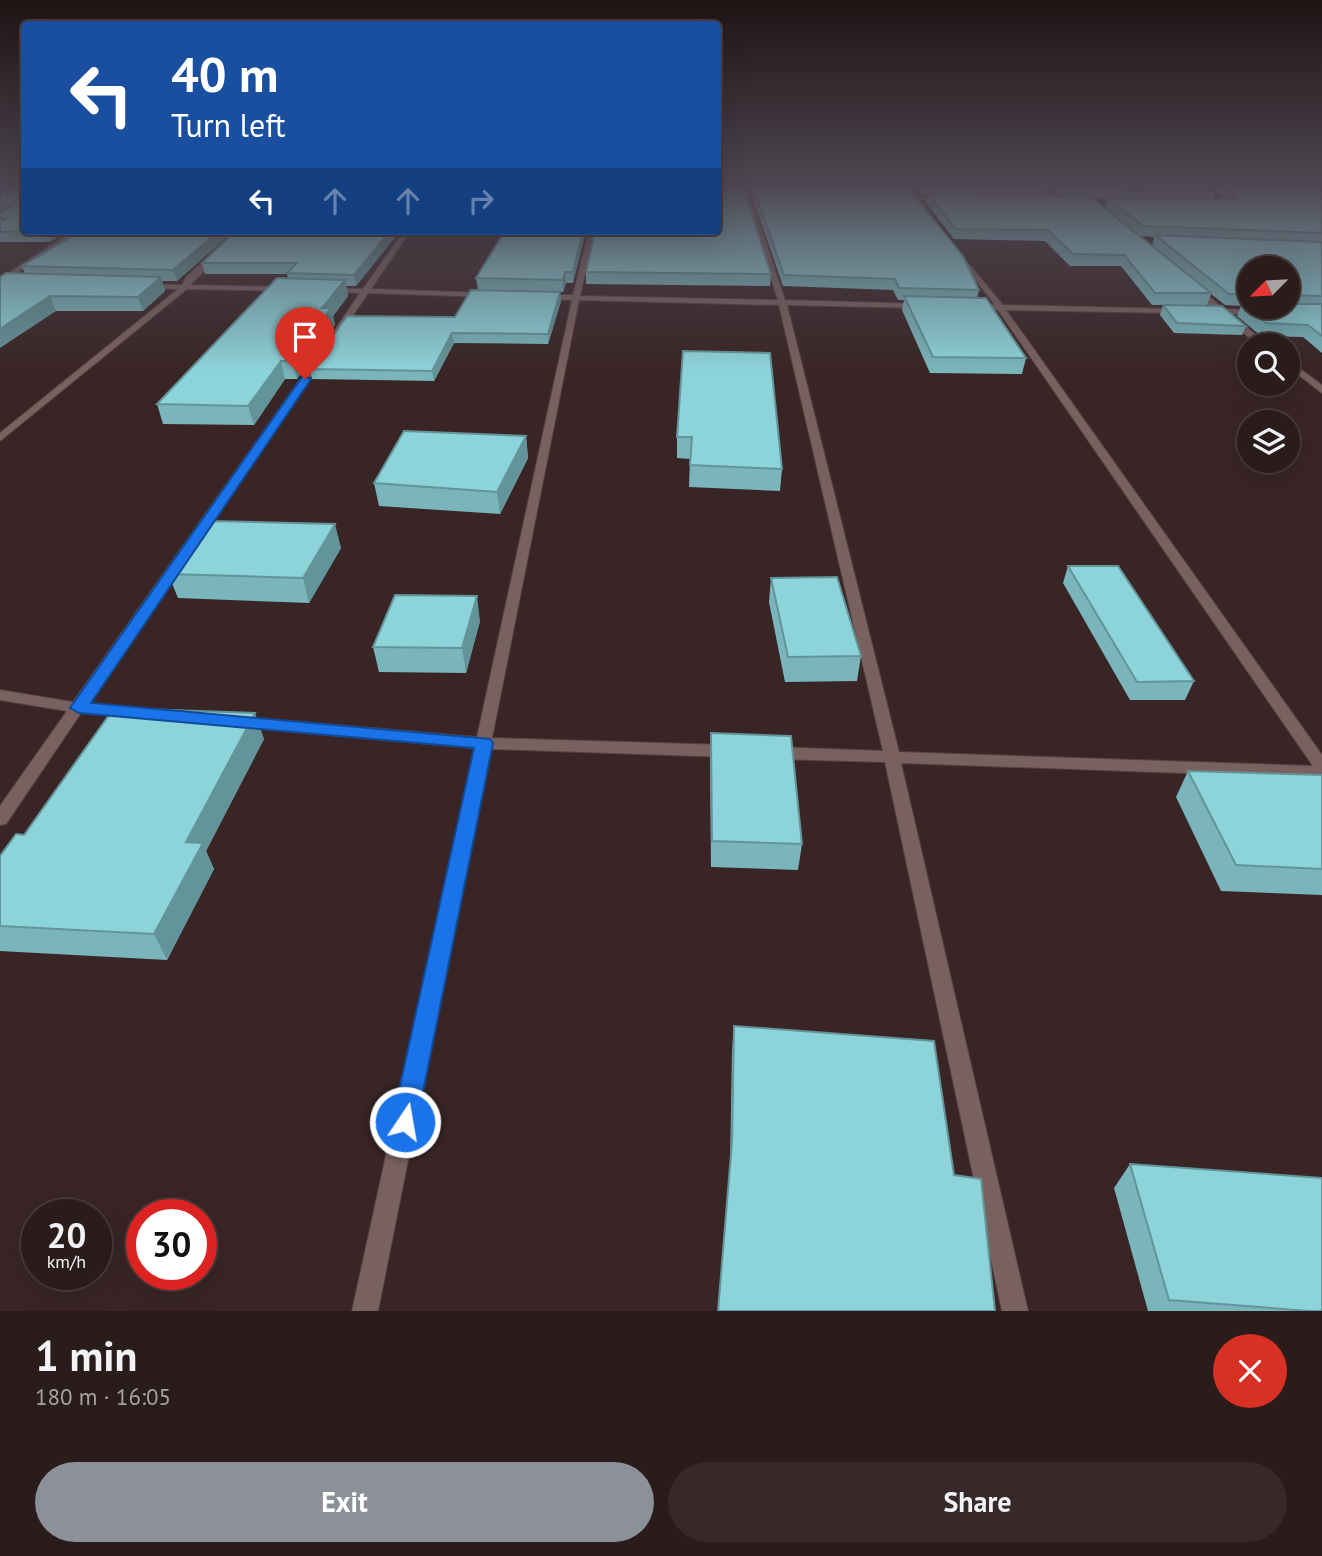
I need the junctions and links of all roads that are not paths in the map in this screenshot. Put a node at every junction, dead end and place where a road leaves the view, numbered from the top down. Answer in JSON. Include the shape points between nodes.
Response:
{"nodes":[{"id":1,"x":50,"y":248,"type":"edge"},
{"id":2,"x":223,"y":248,"type":"edge"},
{"id":3,"x":395,"y":248,"type":"edge"},
{"id":4,"x":588,"y":248,"type":"edge"},
{"id":5,"x":765,"y":248,"type":"edge"},
{"id":6,"x":954,"y":248,"type":"edge"},
{"id":7,"x":0,"y":282,"type":"edge"},
{"id":8,"x":13,"y":282,"type":"edge"},
{"id":9,"x":1190,"y":285,"type":"edge"},
{"id":10,"x":132,"y":286,"type":"edge"},
{"id":11,"x":185,"y":287,"type":"junction"},
{"id":12,"x":296,"y":290,"type":"edge"},
{"id":13,"x":324,"y":290,"type":"edge"},
{"id":14,"x":366,"y":291,"type":"junction"},
{"id":15,"x":497,"y":295,"type":"edge"},
{"id":16,"x":537,"y":296,"type":"edge"},
{"id":17,"x":576,"y":298,"type":"junction"},
{"id":18,"x":782,"y":302,"type":"junction"},
{"id":19,"x":932,"y":306,"type":"edge"},
{"id":20,"x":960,"y":307,"type":"edge"},
{"id":21,"x":1001,"y":308,"type":"junction"},
{"id":22,"x":1181,"y":311,"type":"edge"},
{"id":23,"x":1195,"y":311,"type":"edge"},
{"id":24,"x":1222,"y":311,"type":"junction"},
{"id":25,"x":1237,"y":311,"type":"edge"},
{"id":26,"x":1249,"y":333,"type":"edge"},
{"id":27,"x":335,"y":336,"type":"edge"},
{"id":28,"x":327,"y":348,"type":"edge"},
{"id":29,"x":1300,"y":373,"type":"edge"},
{"id":30,"x":1322,"y":390,"type":"edge"},
{"id":31,"x":0,"y":438,"type":"edge"},
{"id":32,"x":0,"y":695,"type":"edge"},
{"id":33,"x":79,"y":708,"type":"junction"},
{"id":34,"x":146,"y":713,"type":"edge"},
{"id":35,"x":227,"y":721,"type":"edge"},
{"id":36,"x":484,"y":743,"type":"junction"},
{"id":37,"x":892,"y":757,"type":"junction"},
{"id":38,"x":1322,"y":770,"type":"edge"},
{"id":39,"x":0,"y":819,"type":"edge"},
{"id":40,"x":365,"y":1311,"type":"edge"},
{"id":41,"x":1015,"y":1311,"type":"edge"}],
"edges":[{"from":1,"to":7,"type":"street"},
{"from":2,"to":11,"type":"street"},
{"from":3,"to":14,"type":"street"},
{"from":4,"to":17,"type":"street"},
{"from":5,"to":18,"type":"street"},
{"from":6,"to":21,"type":"street"},
{"from":7,"to":8,"type":"street"},
{"from":9,"to":24,"type":"street"},
{"from":10,"to":11,"type":"street"},
{"from":11,"to":12,"type":"street"},
{"from":11,"to":31,"type":"street"},
{"from":13,"to":14,"type":"street"},
{"from":14,"to":15,"type":"street"},
{"from":14,"to":27,"type":"street"},
{"from":16,"to":17,"type":"street"},
{"from":17,"to":18,"type":"street"},
{"from":17,"to":36,"type":"street"},
{"from":18,"to":19,"type":"street"},
{"from":18,"to":37,"type":"street"},
{"from":20,"to":21,"type":"street"},
{"from":21,"to":22,"type":"street"},
{"from":21,"to":38,"type":"street"},
{"from":23,"to":24,"type":"street"},
{"from":24,"to":25,"type":"street"},
{"from":24,"to":26,"type":"street"},
{"from":28,"to":33,"type":"street"},
{"from":29,"to":30,"type":"street"},
{"from":32,"to":33,"type":"street"},
{"from":33,"to":34,"type":"street"},
{"from":33,"to":39,"type":"street"},
{"from":35,"to":36,"type":"street"},
{"from":36,"to":37,"type":"street"},
{"from":36,"to":40,"type":"street"},
{"from":37,"to":38,"type":"street"},
{"from":37,"to":41,"type":"street"}]}
